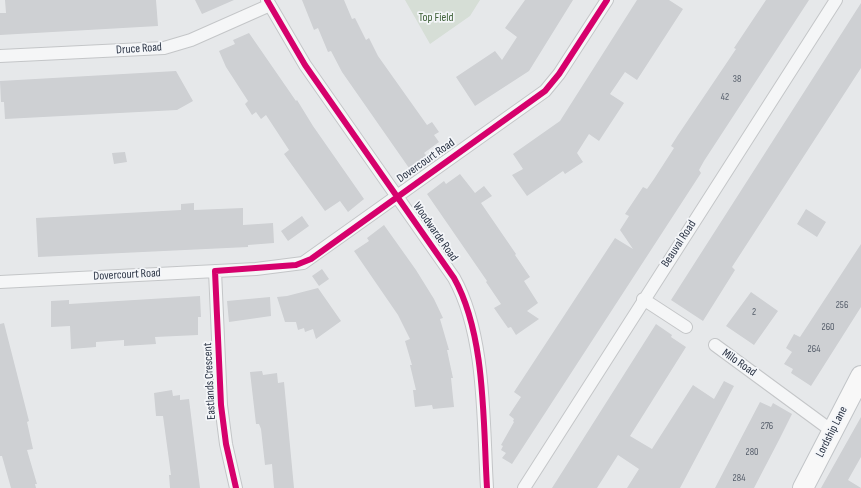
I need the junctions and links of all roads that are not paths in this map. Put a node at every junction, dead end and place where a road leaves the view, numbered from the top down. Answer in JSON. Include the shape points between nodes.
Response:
{"nodes":[{"id":1,"x":607,"y":0,"type":"edge"},
{"id":2,"x":836,"y":0,"type":"edge"},
{"id":3,"x":269,"y":3,"type":"edge"},
{"id":4,"x":0,"y":56,"type":"edge"},
{"id":5,"x":396,"y":196,"type":"junction"},
{"id":6,"x":215,"y":271,"type":"junction"},
{"id":7,"x":0,"y":282,"type":"edge"},
{"id":8,"x":643,"y":299,"type":"junction"},
{"id":9,"x":686,"y":327,"type":"dead end"},
{"id":10,"x":715,"y":346,"type":"dead end"},
{"id":11,"x":861,"y":376,"type":"edge"},
{"id":12,"x":832,"y":431,"type":"junction"},
{"id":13,"x":236,"y":488,"type":"edge"},
{"id":14,"x":487,"y":488,"type":"edge"},
{"id":15,"x":524,"y":488,"type":"edge"},
{"id":16,"x":803,"y":488,"type":"edge"}],
"edges":[{"from":1,"to":5,"type":"street","name":"Dovercourt Road","via":[[559,74],[545,90]]},
{"from":2,"to":8,"type":"street","name":"Beauval Road"},
{"from":3,"to":4,"type":"street","name":"Druce Road","via":[[191,40],[164,48]]},
{"from":3,"to":5,"type":"street","name":"Woodwarde Road","via":[[305,65]]},
{"from":5,"to":6,"type":"street","name":"Dovercourt Road","via":[[303,263]]},
{"from":5,"to":14,"type":"street","name":"Woodwarde Road","via":[[454,278],[468,310],[478,356]]},
{"from":6,"to":7,"type":"street","name":"Dovercourt Road"},
{"from":6,"to":13,"type":"street","name":"Eastlands Crescent","via":[[221,405],[226,444]]},
{"from":8,"to":9,"type":"street"},
{"from":8,"to":15,"type":"street","name":"Beauval Road"},
{"from":10,"to":12,"type":"street","name":"Milo Road"},
{"from":11,"to":12,"type":"main road","name":"Lordship Lane"},
{"from":12,"to":16,"type":"main road","name":"Lordship Lane"}]}
